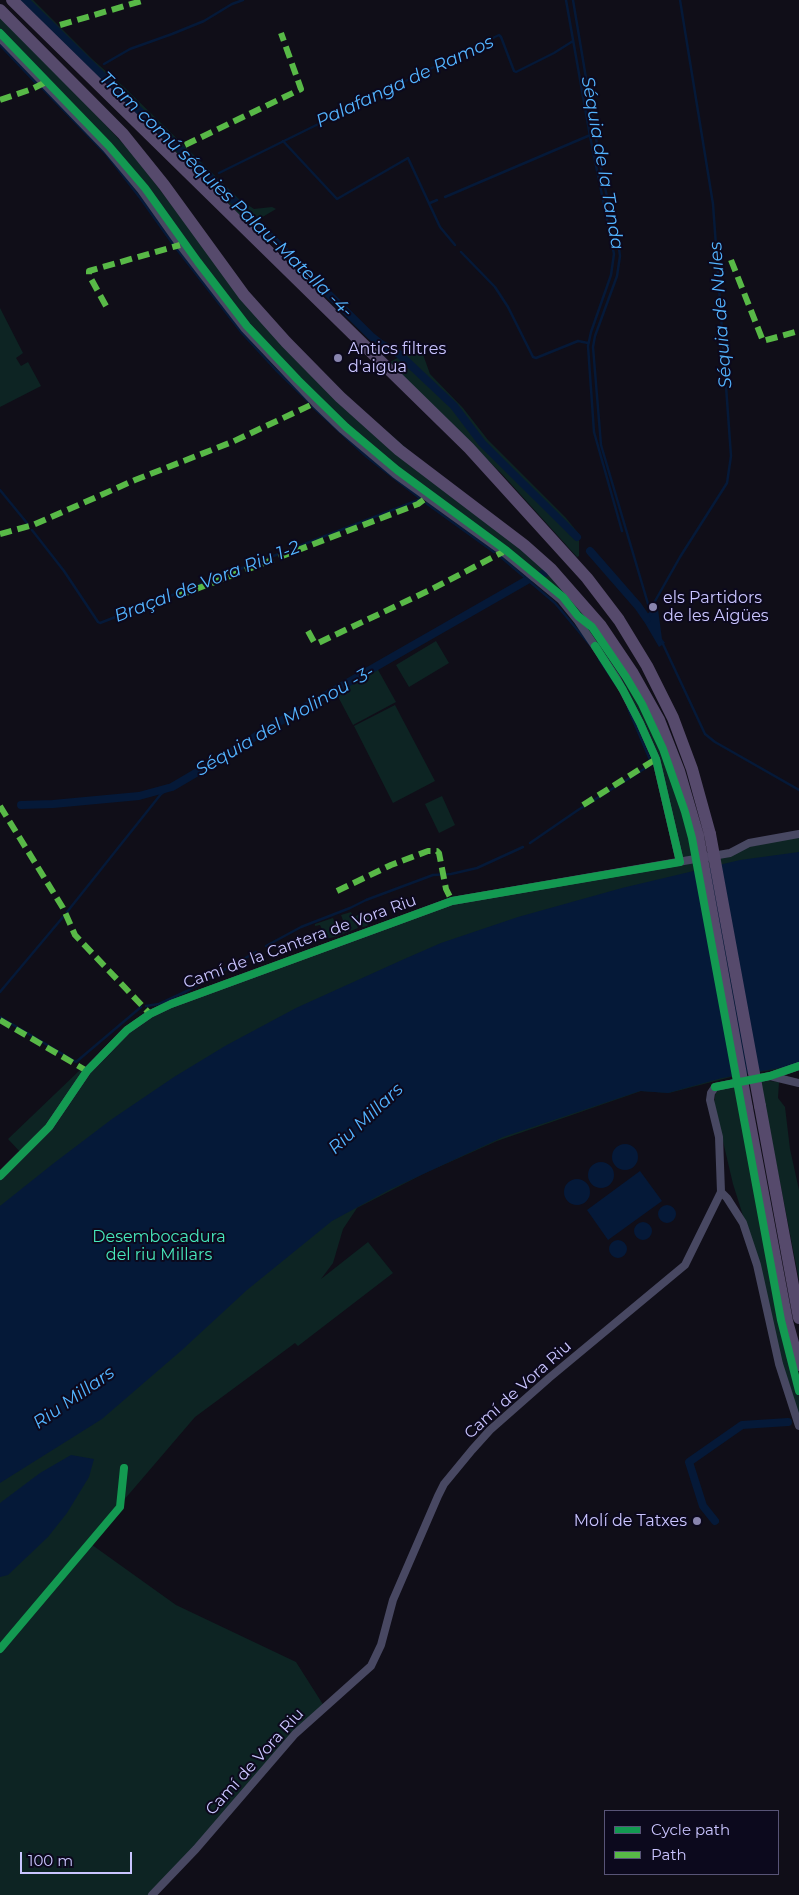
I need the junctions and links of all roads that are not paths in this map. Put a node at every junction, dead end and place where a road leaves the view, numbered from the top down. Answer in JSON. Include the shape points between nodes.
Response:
{"nodes":[{"id":1,"x":12,"y":0,"type":"edge"},
{"id":2,"x":0,"y":10,"type":"edge"},
{"id":3,"x":0,"y":38,"type":"edge"},
{"id":4,"x":799,"y":834,"type":"edge"},
{"id":5,"x":704,"y":835,"type":"junction"},
{"id":6,"x":680,"y":862,"type":"junction"},
{"id":7,"x":799,"y":1066,"type":"edge"},
{"id":8,"x":770,"y":1076,"type":"junction"},
{"id":9,"x":799,"y":1082,"type":"edge"},
{"id":10,"x":754,"y":1107,"type":"junction"},
{"id":11,"x":0,"y":1176,"type":"edge"},
{"id":12,"x":721,"y":1192,"type":"junction"},
{"id":13,"x":799,"y":1318,"type":"edge"},
{"id":14,"x":799,"y":1365,"type":"edge"},
{"id":15,"x":799,"y":1426,"type":"edge"},
{"id":16,"x":152,"y":1895,"type":"edge"}],
"edges":[{"from":1,"to":5,"type":"main road","via":[[469,448],[587,578],[619,620],[673,718],[692,769]]},
{"from":2,"to":5,"type":"main road","via":[[123,134],[244,295],[286,342],[399,450],[524,545],[601,626],[659,720]]},
{"from":3,"to":6,"type":"street","via":[[106,148],[245,329],[315,403],[395,474],[503,552],[561,600],[617,678],[640,723],[656,760]]},
{"from":4,"to":6,"type":"street","name":"Camí de la Cantera de Vora Riu","via":[[749,844],[730,853]]},
{"from":5,"to":10,"type":"main road","bridge":true},
{"from":6,"to":11,"type":"street","name":"Camí de la Cantera de Vora Riu","via":[[452,901],[171,1004],[127,1030],[87,1071],[50,1127]]},
{"from":7,"to":8,"type":"street"},
{"from":8,"to":9,"type":"street","name":"Camí de Vora Riu"},
{"from":8,"to":12,"type":"street","name":"Camí de Vora Riu","via":[[715,1087],[711,1093],[719,1137]]},
{"from":10,"to":13,"type":"main road"},
{"from":10,"to":14,"type":"main road","via":[[786,1321]]},
{"from":12,"to":15,"type":"street","via":[[743,1223],[757,1265],[779,1364]]},
{"from":12,"to":16,"type":"street","name":"Camí de Vora Riu","via":[[685,1265],[490,1430],[461,1462],[438,1496],[393,1600],[379,1650],[371,1666],[295,1734]]}]}
